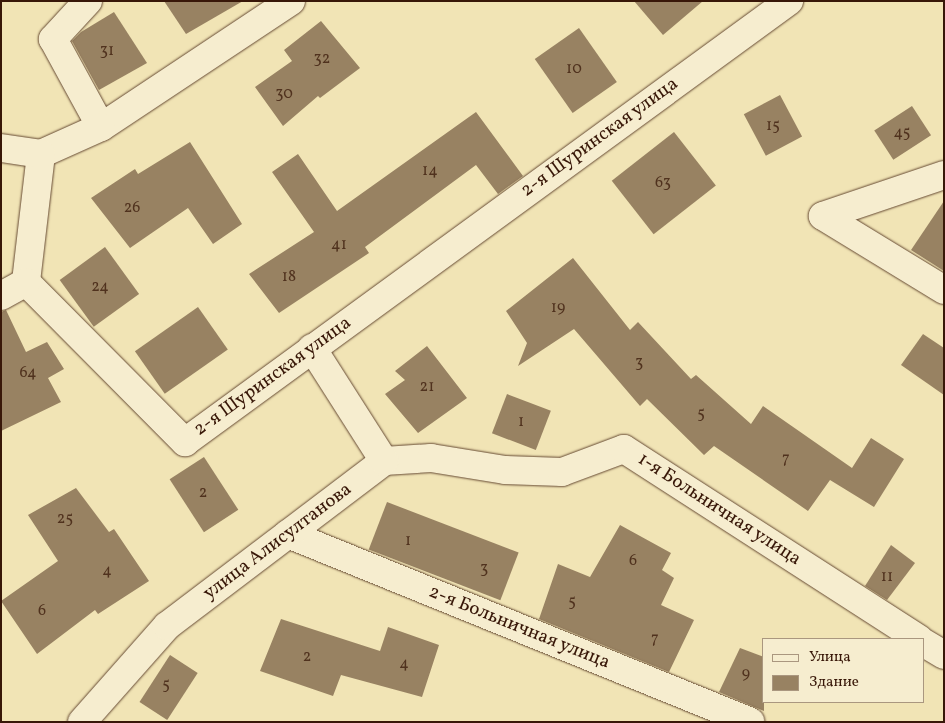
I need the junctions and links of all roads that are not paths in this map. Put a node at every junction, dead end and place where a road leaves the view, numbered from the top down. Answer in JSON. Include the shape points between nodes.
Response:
{"nodes":[{"id":1,"x":88,"y":1,"type":"edge"},
{"id":2,"x":291,"y":1,"type":"edge"},
{"id":3,"x":789,"y":1,"type":"edge"},
{"id":4,"x":101,"y":127,"type":"junction"},
{"id":5,"x":1,"y":148,"type":"edge"},
{"id":6,"x":41,"y":154,"type":"junction"},
{"id":7,"x":944,"y":175,"type":"edge"},
{"id":8,"x":26,"y":282,"type":"junction"},
{"id":9,"x":944,"y":290,"type":"edge"},
{"id":10,"x":1,"y":296,"type":"edge"},
{"id":11,"x":312,"y":348,"type":"junction"},
{"id":12,"x":384,"y":461,"type":"junction"},
{"id":13,"x":288,"y":534,"type":"junction"},
{"id":14,"x":917,"y":638,"type":"edge"},
{"id":15,"x":925,"y":643,"type":"edge"},
{"id":16,"x":944,"y":656,"type":"edge"},
{"id":17,"x":82,"y":722,"type":"edge"},
{"id":18,"x":750,"y":722,"type":"edge"}],
"edges":[{"from":1,"to":4,"type":"street","via":[[53,39]]},
{"from":2,"to":4,"type":"street"},
{"from":3,"to":11,"type":"street","name":"2-я Шуринская улица"},
{"from":4,"to":6,"type":"street"},
{"from":5,"to":6,"type":"street"},
{"from":6,"to":8,"type":"street"},
{"from":7,"to":9,"type":"street","via":[[823,216]]},
{"from":8,"to":10,"type":"street"},
{"from":8,"to":11,"type":"street","name":"2-я Шуринская улица","via":[[185,442]]},
{"from":11,"to":12,"type":"street"},
{"from":12,"to":13,"type":"street","name":"улица Алисултанова"},
{"from":12,"to":14,"type":"street","name":"1-я Больничная улица","via":[[431,458],[504,470],[562,472],[624,448]]},
{"from":13,"to":17,"type":"street","name":"улица Алисултанова","via":[[167,626]]},
{"from":13,"to":18,"type":"street","name":"2-я Больничная улица"},
{"from":15,"to":16,"type":"street"}]}
